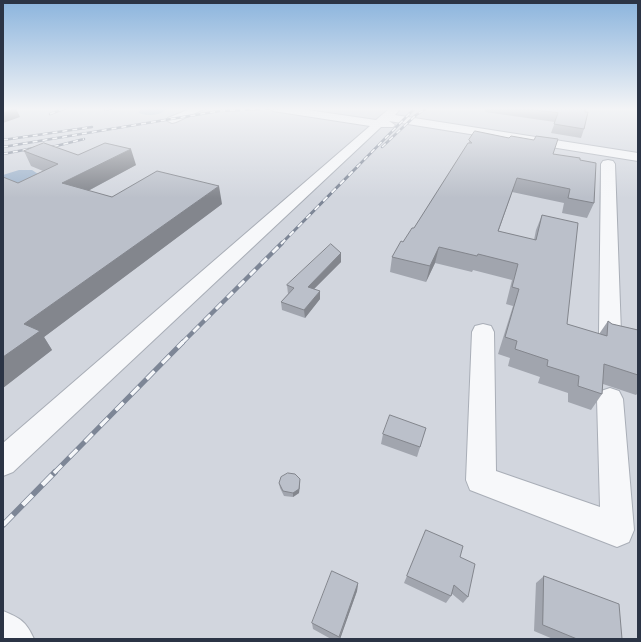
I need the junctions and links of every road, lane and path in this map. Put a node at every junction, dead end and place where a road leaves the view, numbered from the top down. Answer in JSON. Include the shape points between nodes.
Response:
{"nodes":[{"id":1,"x":363,"y":138,"type":"edge"},
{"id":2,"x":520,"y":138,"type":"edge"},
{"id":3,"x":638,"y":157,"type":"edge"},
{"id":4,"x":608,"y":164,"type":"dead end"},
{"id":5,"x":482,"y":332,"type":"dead end"},
{"id":6,"x":610,"y":333,"type":"edge"},
{"id":7,"x":610,"y":399,"type":"dead end"},
{"id":8,"x":3,"y":462,"type":"edge"},
{"id":9,"x":3,"y":630,"type":"edge"},
{"id":10,"x":14,"y":639,"type":"edge"}],
"edges":[{"from":1,"to":8,"type":"street"},
{"from":2,"to":3,"type":"street"},
{"from":4,"to":6,"type":"street"},
{"from":5,"to":7,"type":"street","via":[[481,480],[617,530]]},
{"from":9,"to":10,"type":"street"}]}
